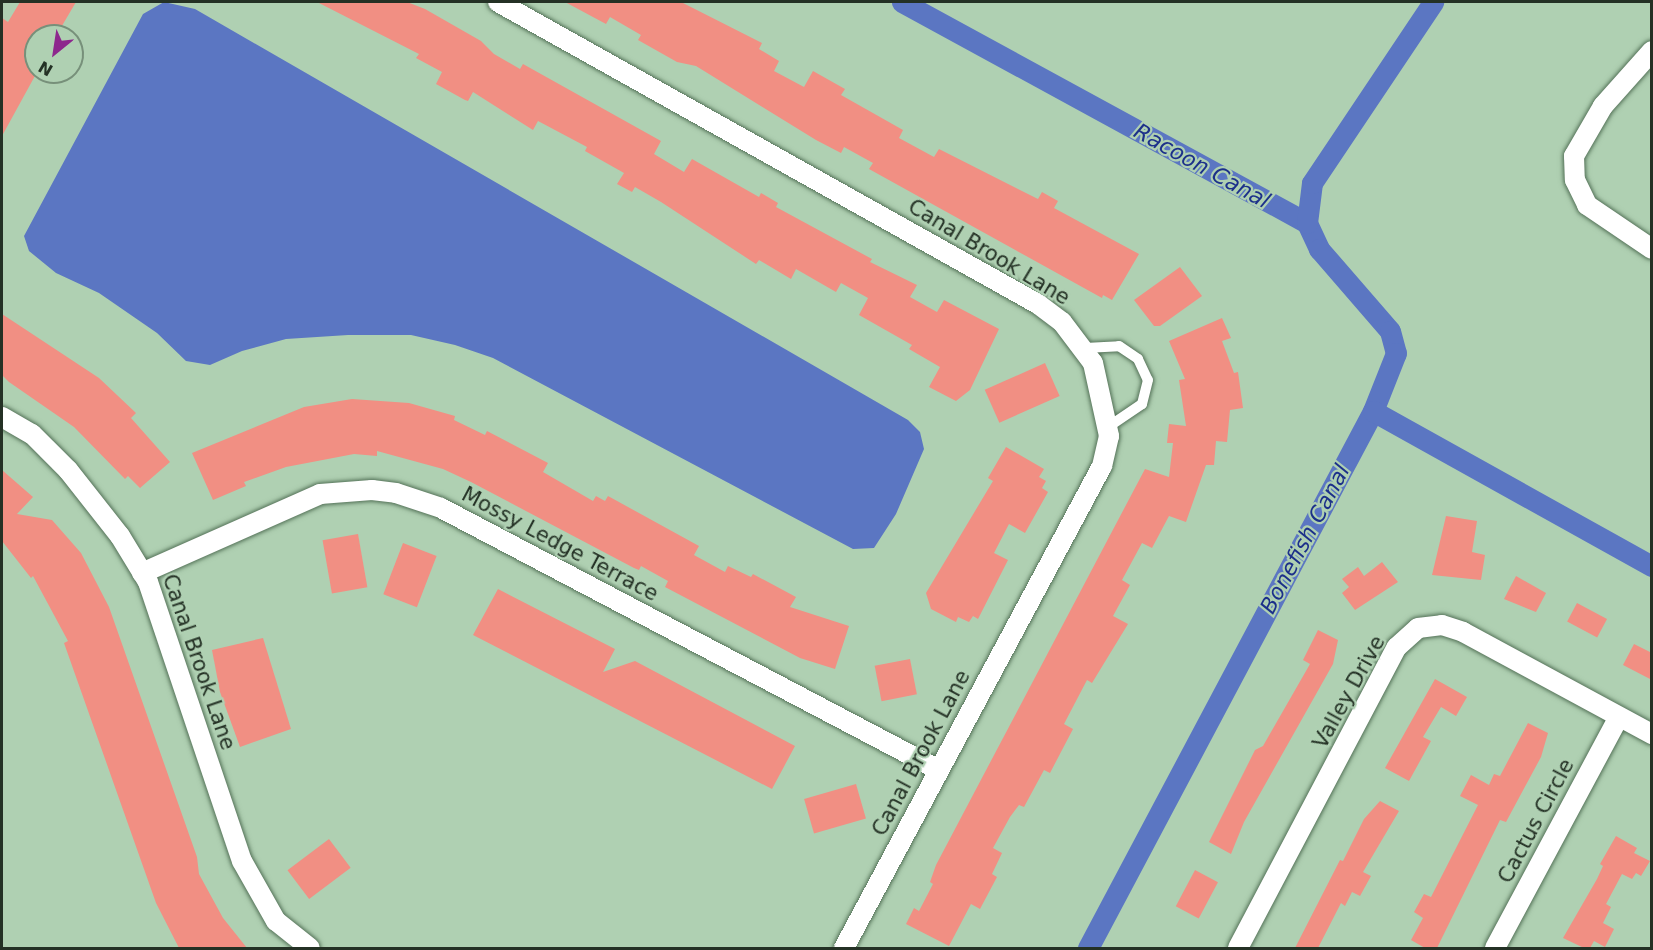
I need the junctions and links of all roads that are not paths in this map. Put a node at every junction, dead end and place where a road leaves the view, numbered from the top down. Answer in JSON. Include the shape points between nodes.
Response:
{"nodes":[{"id":1,"x":498,"y":2,"type":"edge"},
{"id":2,"x":1652,"y":51,"type":"edge"},
{"id":3,"x":1652,"y":249,"type":"edge"},
{"id":4,"x":1084,"y":348,"type":"junction"},
{"id":5,"x":2,"y":417,"type":"edge"},
{"id":6,"x":1108,"y":427,"type":"junction"},
{"id":7,"x":142,"y":573,"type":"junction"},
{"id":8,"x":1619,"y":717,"type":"junction"},
{"id":9,"x":1652,"y":734,"type":"edge"},
{"id":10,"x":939,"y":770,"type":"junction"},
{"id":11,"x":310,"y":948,"type":"edge"},
{"id":12,"x":844,"y":948,"type":"edge"},
{"id":13,"x":1238,"y":948,"type":"edge"},
{"id":14,"x":1495,"y":948,"type":"edge"}],
"edges":[{"from":1,"to":4,"type":"street","name":"Canal Brook Lane","via":[[1038,304],[1062,322]]},
{"from":2,"to":3,"type":"street","via":[[1586,129],[1574,156],[1575,180],[1587,206]]},
{"from":4,"to":6,"type":"street","name":"Canal Brook Lane","via":[[1101,390]]},
{"from":4,"to":6,"type":"lane","via":[[1119,346],[1138,359],[1148,380],[1142,404]]},
{"from":5,"to":7,"type":"street","name":"Canal Brook Lane","via":[[32,434],[68,470],[120,536]]},
{"from":6,"to":10,"type":"street","name":"Canal Brook Lane","via":[[1102,466]]},
{"from":7,"to":10,"type":"street","name":"Mossy Ledge Terrace","via":[[320,494],[372,490],[396,493],[441,508]]},
{"from":7,"to":11,"type":"street","name":"Canal Brook Lane","via":[[242,861],[276,921]]},
{"from":8,"to":9,"type":"street","name":"Valley Drive"},
{"from":8,"to":13,"type":"street","name":"Valley Drive","via":[[1463,632],[1442,625],[1418,628],[1397,647]]},
{"from":8,"to":14,"type":"street","name":"Cactus Circle"},
{"from":10,"to":12,"type":"street","name":"Canal Brook Lane"}]}
